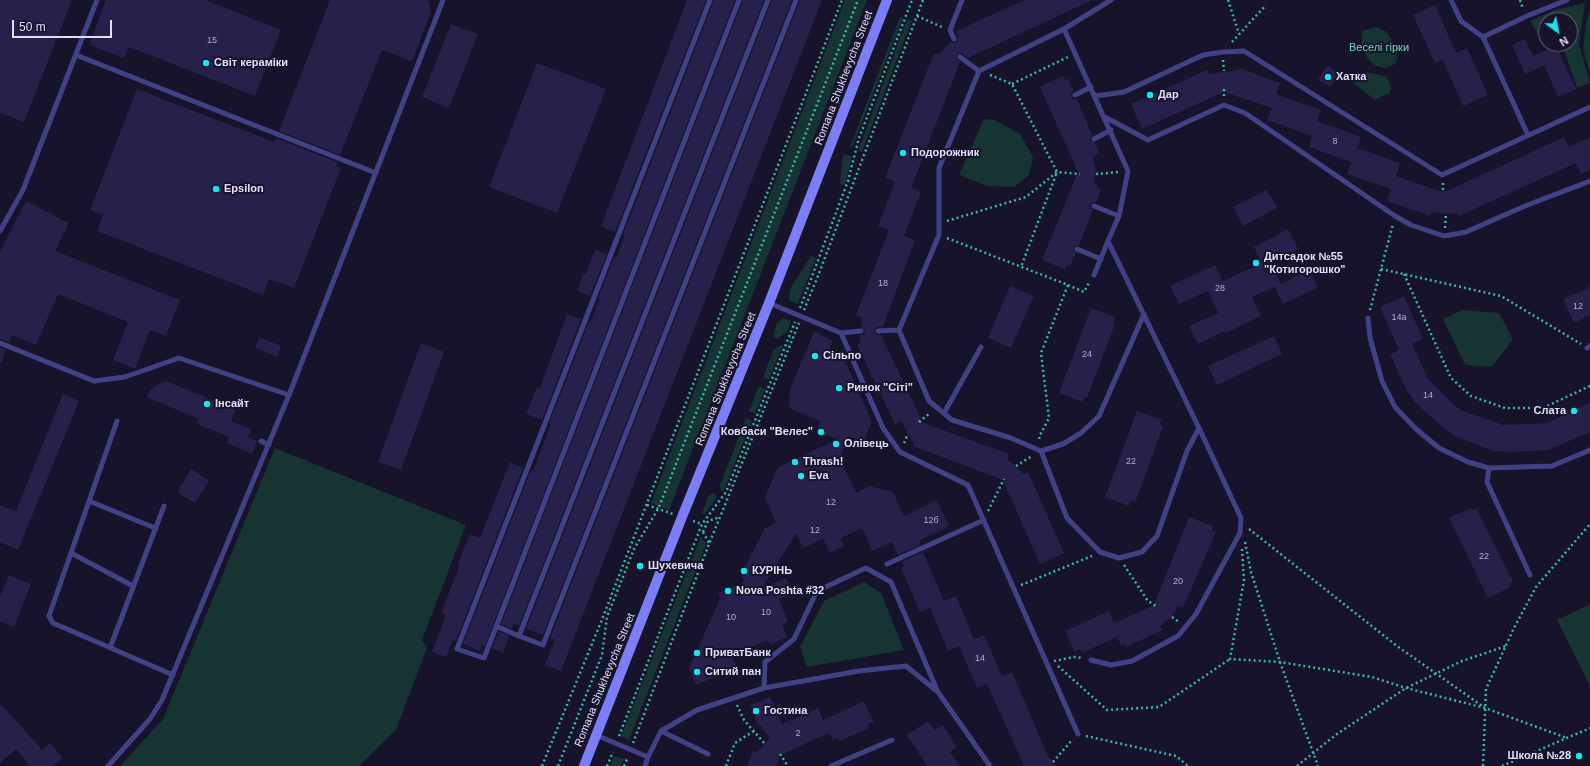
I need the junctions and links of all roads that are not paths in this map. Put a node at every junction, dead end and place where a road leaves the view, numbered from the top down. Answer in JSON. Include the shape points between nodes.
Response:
{"nodes":[{"id":1,"x":97,"y":0,"type":"edge"},
{"id":2,"x":443,"y":0,"type":"edge"},
{"id":3,"x":710,"y":0,"type":"edge"},
{"id":4,"x":739,"y":0,"type":"edge"},
{"id":5,"x":768,"y":0,"type":"edge"},
{"id":6,"x":796,"y":0,"type":"edge"},
{"id":7,"x":887,"y":0,"type":"edge"},
{"id":8,"x":962,"y":0,"type":"edge"},
{"id":9,"x":1111,"y":0,"type":"edge"},
{"id":10,"x":1451,"y":0,"type":"edge"},
{"id":11,"x":1567,"y":0,"type":"edge"},
{"id":12,"x":1064,"y":30,"type":"junction"},
{"id":13,"x":1483,"y":36,"type":"junction"},
{"id":14,"x":954,"y":39,"type":"dead end"},
{"id":15,"x":76,"y":55,"type":"junction"},
{"id":16,"x":960,"y":57,"type":"dead end"},
{"id":17,"x":979,"y":70,"type":"junction"},
{"id":18,"x":1091,"y":87,"type":"junction"},
{"id":19,"x":1075,"y":95,"type":"dead end"},
{"id":20,"x":1095,"y":96,"type":"junction"},
{"id":21,"x":1590,"y":107,"type":"edge"},
{"id":22,"x":1105,"y":117,"type":"junction"},
{"id":23,"x":1110,"y":130,"type":"junction"},
{"id":24,"x":1528,"y":135,"type":"junction"},
{"id":25,"x":1094,"y":139,"type":"dead end"},
{"id":26,"x":376,"y":173,"type":"junction"},
{"id":27,"x":1590,"y":181,"type":"edge"},
{"id":28,"x":1094,"y":206,"type":"dead end"},
{"id":29,"x":1119,"y":216,"type":"junction"},
{"id":30,"x":0,"y":231,"type":"edge"},
{"id":31,"x":1108,"y":242,"type":"junction"},
{"id":32,"x":1077,"y":249,"type":"dead end"},
{"id":33,"x":1101,"y":259,"type":"junction"},
{"id":34,"x":1094,"y":275,"type":"road end"},
{"id":35,"x":769,"y":303,"type":"junction"},
{"id":36,"x":1144,"y":314,"type":"junction"},
{"id":37,"x":1368,"y":318,"type":"road end"},
{"id":38,"x":899,"y":330,"type":"junction"},
{"id":39,"x":861,"y":331,"type":"dead end"},
{"id":40,"x":878,"y":331,"type":"dead end"},
{"id":41,"x":841,"y":333,"type":"junction"},
{"id":42,"x":0,"y":343,"type":"edge"},
{"id":43,"x":981,"y":347,"type":"dead end"},
{"id":44,"x":289,"y":396,"type":"junction"},
{"id":45,"x":944,"y":413,"type":"junction"},
{"id":46,"x":117,"y":421,"type":"dead end"},
{"id":47,"x":1199,"y":428,"type":"junction"},
{"id":48,"x":261,"y":441,"type":"dead end"},
{"id":49,"x":269,"y":445,"type":"junction"},
{"id":50,"x":1590,"y":450,"type":"edge"},
{"id":51,"x":1041,"y":451,"type":"junction"},
{"id":52,"x":1489,"y":468,"type":"junction"},
{"id":53,"x":89,"y":501,"type":"junction"},
{"id":54,"x":164,"y":506,"type":"dead end"},
{"id":55,"x":984,"y":520,"type":"junction"},
{"id":56,"x":155,"y":528,"type":"junction"},
{"id":57,"x":71,"y":553,"type":"junction"},
{"id":58,"x":887,"y":564,"type":"dead end"},
{"id":59,"x":1530,"y":575,"type":"dead end"},
{"id":60,"x":133,"y":586,"type":"junction"},
{"id":61,"x":496,"y":626,"type":"junction"},
{"id":62,"x":519,"y":636,"type":"junction"},
{"id":63,"x":110,"y":648,"type":"junction"},
{"id":64,"x":1091,"y":660,"type":"dead end"},
{"id":65,"x":173,"y":675,"type":"junction"},
{"id":66,"x":764,"y":688,"type":"junction"},
{"id":67,"x":938,"y":692,"type":"junction"},
{"id":68,"x":661,"y":731,"type":"junction"},
{"id":69,"x":1078,"y":734,"type":"road end"},
{"id":70,"x":596,"y":735,"type":"junction"},
{"id":71,"x":892,"y":740,"type":"dead end"},
{"id":72,"x":708,"y":754,"type":"dead end"},
{"id":73,"x":648,"y":757,"type":"junction"},
{"id":74,"x":108,"y":766,"type":"edge"},
{"id":75,"x":584,"y":766,"type":"edge"},
{"id":76,"x":645,"y":766,"type":"edge"},
{"id":77,"x":831,"y":766,"type":"edge"},
{"id":78,"x":990,"y":766,"type":"edge"}],
"edges":[{"from":1,"to":15,"type":"lane"},
{"from":2,"to":26,"type":"lane"},
{"from":3,"to":61,"type":"lane","via":[[457,649],[484,658]]},
{"from":4,"to":61,"type":"lane"},
{"from":5,"to":62,"type":"lane"},
{"from":6,"to":62,"type":"lane","via":[[543,645]]},
{"from":7,"to":35,"type":"main road","name":"Romana Shukhevycha Street"},
{"from":8,"to":14,"type":"lane","via":[[950,30]]},
{"from":9,"to":12,"type":"lane"},
{"from":10,"to":13,"type":"lane","via":[[1460,21]]},
{"from":11,"to":13,"type":"lane"},
{"from":12,"to":17,"type":"lane"},
{"from":12,"to":18,"type":"lane"},
{"from":13,"to":24,"type":"lane"},
{"from":15,"to":26,"type":"lane"},
{"from":15,"to":30,"type":"lane","via":[[23,190]]},
{"from":16,"to":17,"type":"lane"},
{"from":17,"to":38,"type":"lane","via":[[939,168],[939,235]]},
{"from":18,"to":19,"type":"lane"},
{"from":18,"to":20,"type":"lane"},
{"from":20,"to":22,"type":"lane"},
{"from":20,"to":24,"type":"lane","via":[[1124,92],[1203,55],[1244,51],[1442,175]]},
{"from":21,"to":24,"type":"lane"},
{"from":22,"to":23,"type":"lane"},
{"from":22,"to":27,"type":"lane","via":[[1148,140],[1224,105],[1245,113],[1395,216],[1411,225],[1444,236],[1466,232]]},
{"from":23,"to":25,"type":"lane"},
{"from":23,"to":29,"type":"lane","via":[[1128,171]]},
{"from":26,"to":44,"type":"lane"},
{"from":28,"to":29,"type":"lane"},
{"from":29,"to":31,"type":"lane"},
{"from":31,"to":33,"type":"lane"},
{"from":31,"to":36,"type":"lane"},
{"from":32,"to":33,"type":"lane"},
{"from":33,"to":34,"type":"lane"},
{"from":35,"to":41,"type":"lane"},
{"from":35,"to":70,"type":"main road","name":"Romana Shukhevycha Street"},
{"from":36,"to":47,"type":"lane"},
{"from":36,"to":51,"type":"lane","via":[[1099,416],[1081,433],[1063,444]]},
{"from":37,"to":52,"type":"lane","via":[[1370,338],[1382,381],[1395,406],[1416,429],[1439,448],[1468,462]]},
{"from":38,"to":40,"type":"lane"},
{"from":38,"to":45,"type":"lane","via":[[929,401]]},
{"from":39,"to":41,"type":"lane"},
{"from":41,"to":55,"type":"lane","via":[[883,428],[900,452],[968,485]]},
{"from":42,"to":44,"type":"lane","via":[[94,381],[125,377],[179,358]]},
{"from":43,"to":45,"type":"lane"},
{"from":44,"to":49,"type":"lane"},
{"from":45,"to":51,"type":"lane","via":[[952,420],[1011,438]]},
{"from":46,"to":53,"type":"lane"},
{"from":47,"to":51,"type":"lane","via":[[1187,451],[1157,536],[1142,552],[1119,558],[1100,552],[1067,518]]},
{"from":47,"to":64,"type":"lane","via":[[1241,518],[1240,533],[1196,614],[1178,636],[1132,661],[1111,665]]},
{"from":48,"to":49,"type":"lane"},
{"from":49,"to":65,"type":"lane"},
{"from":50,"to":52,"type":"lane","via":[[1552,466]]},
{"from":52,"to":59,"type":"lane","via":[[1487,482]]},
{"from":53,"to":56,"type":"lane"},
{"from":53,"to":57,"type":"lane"},
{"from":54,"to":56,"type":"lane"},
{"from":55,"to":58,"type":"lane"},
{"from":55,"to":69,"type":"lane"},
{"from":56,"to":60,"type":"lane"},
{"from":57,"to":60,"type":"lane"},
{"from":57,"to":63,"type":"lane","via":[[49,616],[60,626]]},
{"from":60,"to":63,"type":"lane"},
{"from":61,"to":62,"type":"lane"},
{"from":63,"to":65,"type":"lane"},
{"from":65,"to":74,"type":"lane","via":[[150,719]]},
{"from":66,"to":67,"type":"lane","via":[[859,671],[906,666]]},
{"from":66,"to":67,"type":"lane","via":[[765,662],[794,639],[817,591],[866,568],[891,582]]},
{"from":66,"to":68,"type":"lane","via":[[696,710]]},
{"from":67,"to":78,"type":"lane"},
{"from":68,"to":72,"type":"lane"},
{"from":68,"to":73,"type":"lane"},
{"from":70,"to":73,"type":"lane"},
{"from":70,"to":75,"type":"main road","name":"Romana Shukhevycha Street"},
{"from":71,"to":77,"type":"lane"},
{"from":73,"to":76,"type":"lane"}]}
